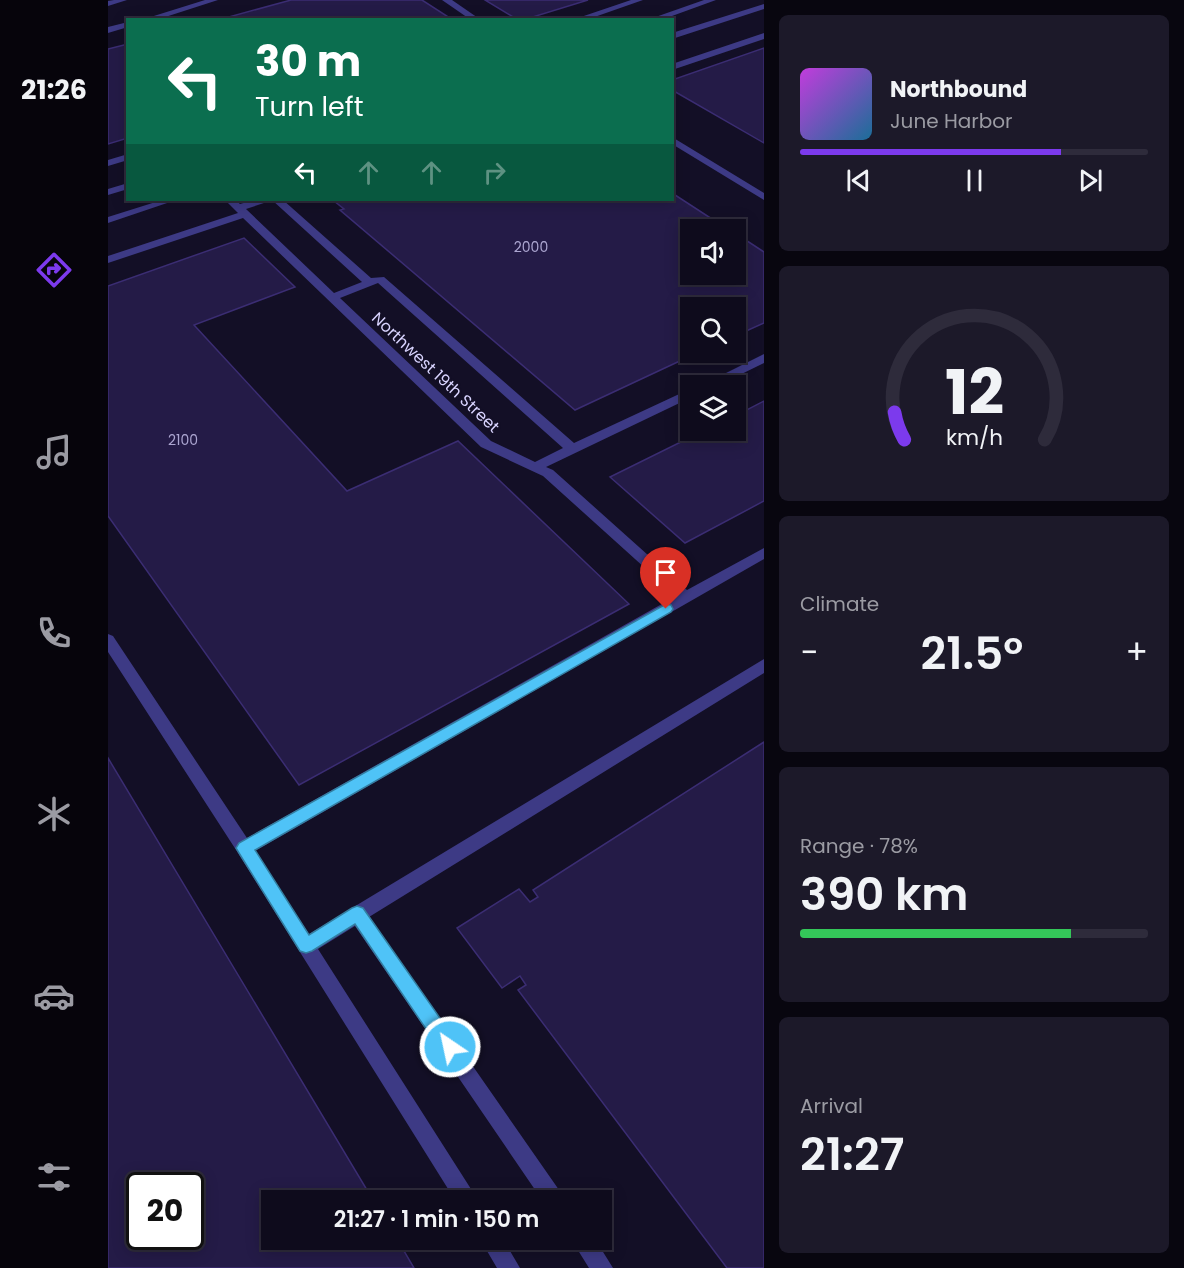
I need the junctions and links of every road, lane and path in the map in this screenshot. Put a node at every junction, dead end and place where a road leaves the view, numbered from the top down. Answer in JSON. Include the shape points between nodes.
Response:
{"nodes":[{"id":1,"x":123,"y":0,"type":"edge"},
{"id":2,"x":214,"y":0,"type":"edge"},
{"id":3,"x":446,"y":0,"type":"edge"},
{"id":4,"x":639,"y":0,"type":"edge"},
{"id":5,"x":712,"y":0,"type":"edge"},
{"id":6,"x":109,"y":2,"type":"edge"},
{"id":7,"x":764,"y":6,"type":"edge"},
{"id":8,"x":152,"y":18,"type":"edge"},
{"id":9,"x":474,"y":18,"type":"edge"},
{"id":10,"x":582,"y":18,"type":"edge"},
{"id":11,"x":657,"y":18,"type":"edge"},
{"id":12,"x":126,"y":25,"type":"edge"},
{"id":13,"x":108,"y":30,"type":"edge"},
{"id":14,"x":674,"y":35,"type":"edge"},
{"id":15,"x":764,"y":36,"type":"edge"},
{"id":16,"x":674,"y":65,"type":"edge"},
{"id":17,"x":674,"y":141,"type":"edge"},
{"id":18,"x":126,"y":158,"type":"edge"},
{"id":19,"x":108,"y":163,"type":"edge"},
{"id":20,"x":126,"y":187,"type":"edge"},
{"id":21,"x":108,"y":192,"type":"edge"},
{"id":22,"x":764,"y":197,"type":"edge"},
{"id":23,"x":168,"y":201,"type":"edge"},
{"id":24,"x":259,"y":201,"type":"edge"},
{"id":25,"x":278,"y":201,"type":"edge"},
{"id":26,"x":238,"y":207,"type":"edge"},
{"id":27,"x":108,"y":220,"type":"edge"},
{"id":28,"x":108,"y":260,"type":"edge"},
{"id":29,"x":370,"y":283,"type":"junction"},
{"id":30,"x":333,"y":297,"type":"junction"},
{"id":31,"x":764,"y":358,"type":"edge"},
{"id":32,"x":729,"y":375,"type":"edge"},
{"id":33,"x":680,"y":398,"type":"edge"},
{"id":34,"x":572,"y":449,"type":"junction"},
{"id":35,"x":535,"y":467,"type":"junction"},
{"id":36,"x":764,"y":554,"type":"edge"},
{"id":37,"x":686,"y":597,"type":"junction"},
{"id":38,"x":108,"y":640,"type":"edge"},
{"id":39,"x":764,"y":665,"type":"edge"},
{"id":40,"x":244,"y":848,"type":"junction"},
{"id":41,"x":357,"y":914,"type":"junction"},
{"id":42,"x":306,"y":946,"type":"junction"},
{"id":43,"x":460,"y":1190,"type":"edge"},
{"id":44,"x":548,"y":1190,"type":"edge"},
{"id":45,"x":498,"y":1250,"type":"edge"},
{"id":46,"x":590,"y":1250,"type":"edge"},
{"id":47,"x":509,"y":1268,"type":"edge"},
{"id":48,"x":602,"y":1268,"type":"edge"}],
"edges":[{"from":1,"to":6,"type":"street"},
{"from":2,"to":8,"type":"street"},
{"from":3,"to":9,"type":"street"},
{"from":4,"to":10,"type":"street"},
{"from":5,"to":11,"type":"street"},
{"from":7,"to":14,"type":"street"},
{"from":12,"to":13,"type":"street"},
{"from":15,"to":16,"type":"street"},
{"from":17,"to":22,"type":"street"},
{"from":18,"to":19,"type":"street"},
{"from":20,"to":21,"type":"street"},
{"from":23,"to":27,"type":"street"},
{"from":24,"to":26,"type":"street"},
{"from":25,"to":29,"type":"street"},
{"from":26,"to":28,"type":"street"},
{"from":26,"to":30,"type":"street","name":"Northwest 19th Street"},
{"from":29,"to":30,"type":"street"},
{"from":29,"to":34,"type":"street","via":[[380,279]]},
{"from":30,"to":35,"type":"street","name":"Northwest 19th Street","via":[[486,444]]},
{"from":31,"to":32,"type":"street"},
{"from":33,"to":34,"type":"street"},
{"from":34,"to":35,"type":"street"},
{"from":35,"to":37,"type":"street","name":"Northwest 19th Street","via":[[548,473]]},
{"from":36,"to":37,"type":"street"},
{"from":37,"to":40,"type":"street"},
{"from":38,"to":40,"type":"street"},
{"from":39,"to":41,"type":"street"},
{"from":40,"to":42,"type":"street"},
{"from":41,"to":42,"type":"street"},
{"from":41,"to":44,"type":"street"},
{"from":42,"to":43,"type":"street"},
{"from":45,"to":47,"type":"street"},
{"from":46,"to":48,"type":"street"}]}
